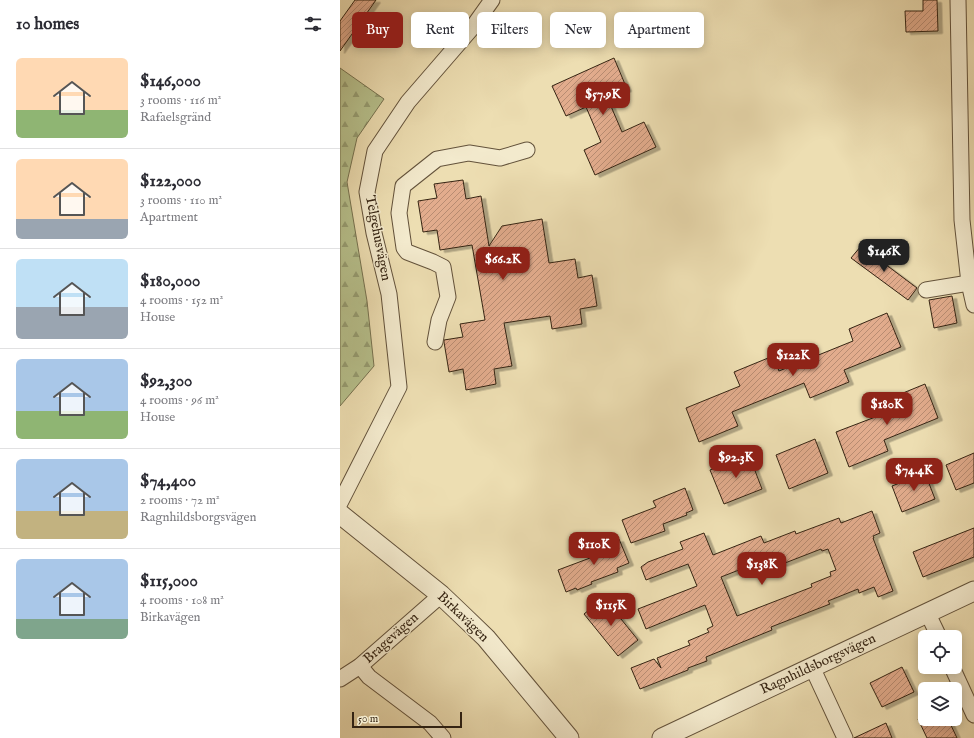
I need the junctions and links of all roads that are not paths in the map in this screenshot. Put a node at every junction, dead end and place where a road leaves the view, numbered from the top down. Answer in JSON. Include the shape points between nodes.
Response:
{"nodes":[{"id":1,"x":492,"y":0,"type":"edge"},
{"id":2,"x":958,"y":0,"type":"edge"},
{"id":3,"x":527,"y":150,"type":"dead end"},
{"id":4,"x":969,"y":283,"type":"junction"},
{"id":5,"x":926,"y":290,"type":"dead end"},
{"id":6,"x":974,"y":305,"type":"edge"},
{"id":7,"x":435,"y":342,"type":"dead end"},
{"id":8,"x":340,"y":503,"type":"edge"},
{"id":9,"x":340,"y":514,"type":"edge"},
{"id":10,"x":974,"y":591,"type":"edge"},
{"id":11,"x":440,"y":595,"type":"junction"},
{"id":12,"x":927,"y":612,"type":"junction"},
{"id":13,"x":936,"y":630,"type":"edge"},
{"id":14,"x":360,"y":666,"type":"junction"},
{"id":15,"x":812,"y":667,"type":"junction"},
{"id":16,"x":955,"y":674,"type":"edge"},
{"id":17,"x":340,"y":679,"type":"edge"},
{"id":18,"x":974,"y":715,"type":"edge"},
{"id":19,"x":443,"y":738,"type":"edge"},
{"id":20,"x":569,"y":738,"type":"edge"},
{"id":21,"x":662,"y":738,"type":"edge"},
{"id":22,"x":845,"y":738,"type":"edge"}],
"edges":[{"from":1,"to":8,"type":"street","name":"Telgehusvägen","via":[[472,28],[408,102],[375,151],[367,192],[389,294],[399,388]]},
{"from":2,"to":4,"type":"street","via":[[962,220]]},
{"from":3,"to":7,"type":"street","via":[[500,158],[469,153],[437,159],[404,186],[399,213],[404,248],[407,252],[443,268],[448,297],[439,320]]},
{"from":4,"to":5,"type":"street"},
{"from":4,"to":6,"type":"street"},
{"from":9,"to":11,"type":"street","name":"Birkavägen"},
{"from":10,"to":12,"type":"street","name":"Ragnhildsborgsvägen"},
{"from":11,"to":14,"type":"street","name":"Bragevägen"},
{"from":11,"to":20,"type":"street","name":"Birkavägen","via":[[486,638]]},
{"from":12,"to":13,"type":"street"},
{"from":12,"to":15,"type":"street","name":"Ragnhildsborgsvägen"},
{"from":14,"to":17,"type":"street","name":"Bragevägen"},
{"from":14,"to":19,"type":"street","via":[[369,677],[430,723]]},
{"from":15,"to":21,"type":"street","name":"Ragnhildsborgsvägen"},
{"from":15,"to":22,"type":"street"},
{"from":16,"to":18,"type":"street"}]}
